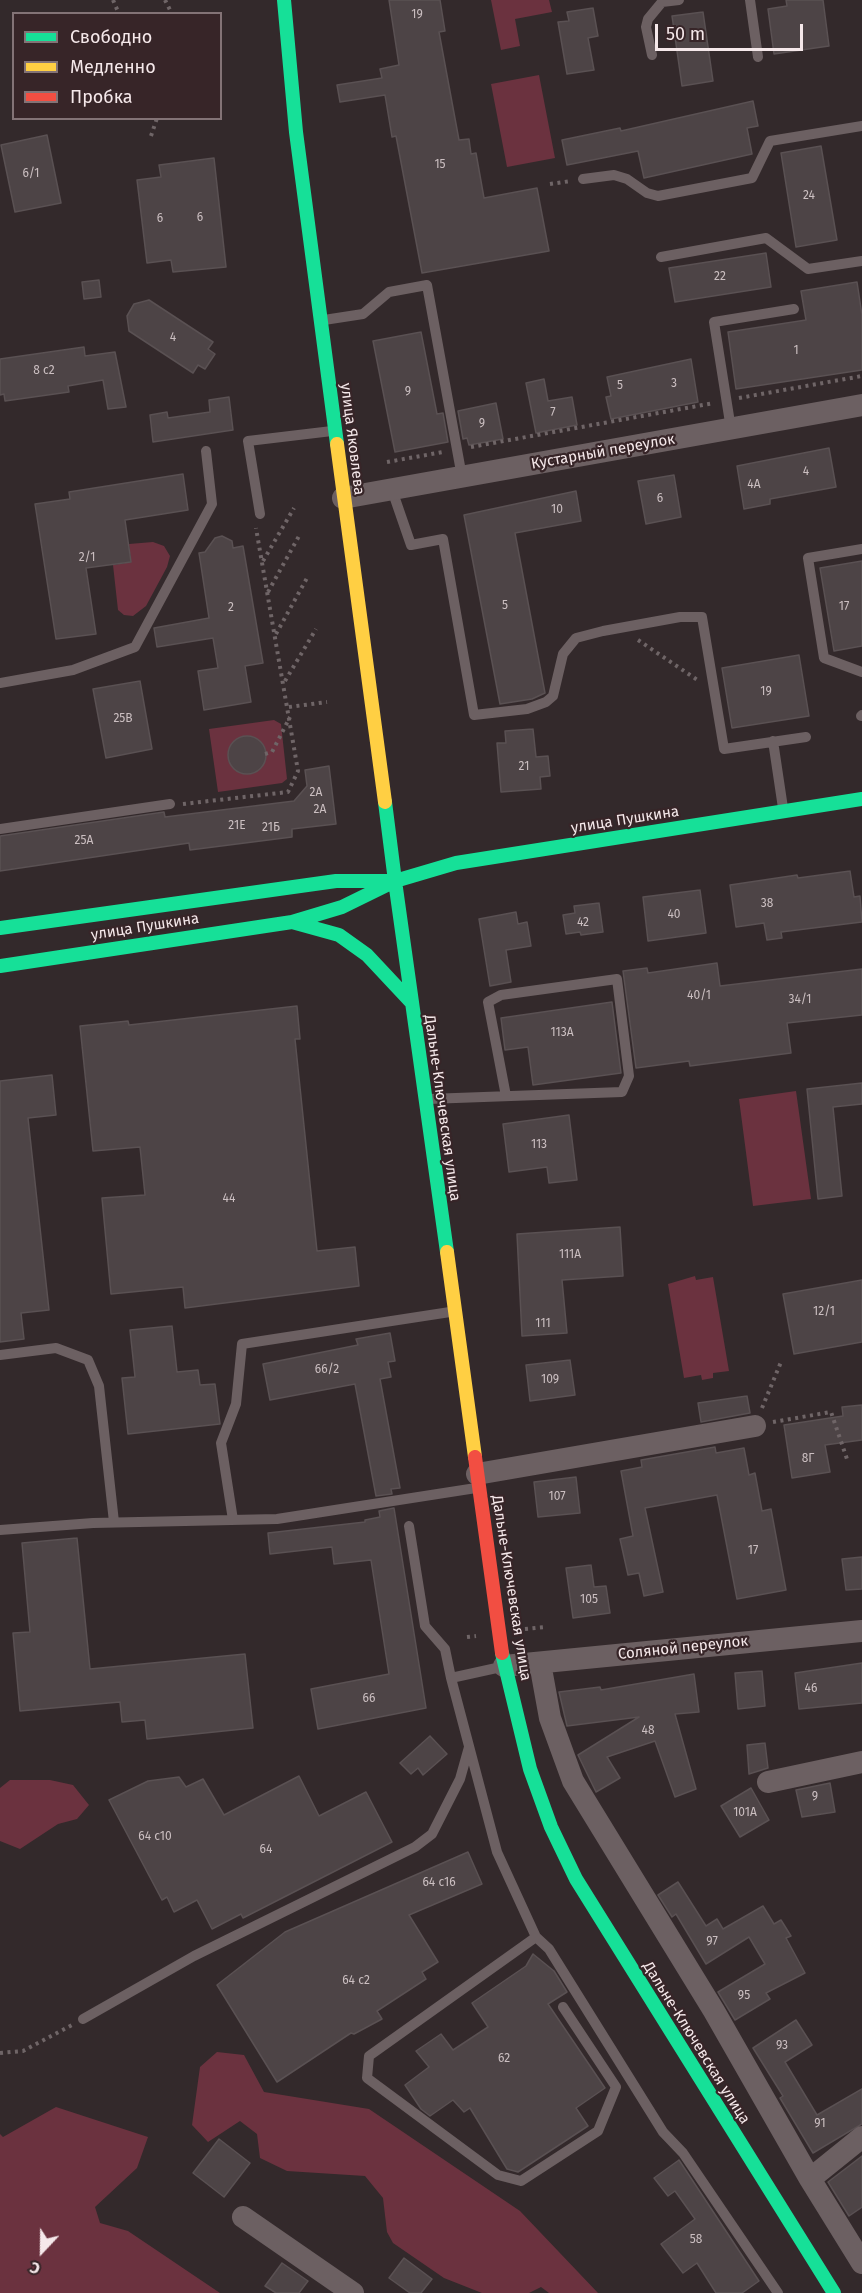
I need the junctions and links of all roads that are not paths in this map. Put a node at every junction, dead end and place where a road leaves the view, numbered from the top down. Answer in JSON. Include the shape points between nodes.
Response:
{"nodes":[{"id":1,"x":284,"y":0,"type":"edge"},
{"id":2,"x":679,"y":0,"type":"edge"},
{"id":3,"x":750,"y":0,"type":"edge"},
{"id":4,"x":652,"y":55,"type":"dead end"},
{"id":5,"x":758,"y":57,"type":"dead end"},
{"id":6,"x":862,"y":126,"type":"edge"},
{"id":7,"x":583,"y":179,"type":"dead end"},
{"id":8,"x":661,"y":257,"type":"dead end"},
{"id":9,"x":862,"y":261,"type":"edge"},
{"id":10,"x":794,"y":309,"type":"dead end"},
{"id":11,"x":321,"y":321,"type":"junction"},
{"id":12,"x":862,"y":405,"type":"edge"},
{"id":13,"x":731,"y":429,"type":"junction"},
{"id":14,"x":334,"y":431,"type":"junction"},
{"id":15,"x":206,"y":451,"type":"dead end"},
{"id":16,"x":462,"y":478,"type":"junction"},
{"id":17,"x":392,"y":490,"type":"junction"},
{"id":18,"x":343,"y":498,"type":"junction"},
{"id":19,"x":260,"y":514,"type":"road end"},
{"id":20,"x":862,"y":549,"type":"edge"},
{"id":21,"x":862,"y":672,"type":"edge"},
{"id":22,"x":0,"y":683,"type":"edge"},
{"id":23,"x":806,"y":737,"type":"dead end"},
{"id":24,"x":773,"y":741,"type":"junction"},
{"id":25,"x":862,"y":799,"type":"edge"},
{"id":26,"x":170,"y":804,"type":"road end"},
{"id":27,"x":784,"y":811,"type":"junction"},
{"id":28,"x":0,"y":829,"type":"edge"},
{"id":29,"x":395,"y":881,"type":"junction"},
{"id":30,"x":292,"y":922,"type":"junction"},
{"id":31,"x":0,"y":928,"type":"edge"},
{"id":32,"x":0,"y":966,"type":"edge"},
{"id":33,"x":411,"y":1002,"type":"junction"},
{"id":34,"x":506,"y":1096,"type":"junction"},
{"id":35,"x":424,"y":1100,"type":"junction"},
{"id":36,"x":453,"y":1311,"type":"junction"},
{"id":37,"x":0,"y":1356,"type":"edge"},
{"id":38,"x":754,"y":1426,"type":"road end"},
{"id":39,"x":478,"y":1481,"type":"junction"},
{"id":40,"x":233,"y":1520,"type":"junction"},
{"id":41,"x":114,"y":1522,"type":"junction"},
{"id":42,"x":409,"y":1526,"type":"dead end"},
{"id":43,"x":0,"y":1530,"type":"edge"},
{"id":44,"x":862,"y":1631,"type":"edge"},
{"id":45,"x":540,"y":1663,"type":"junction"},
{"id":46,"x":504,"y":1666,"type":"junction"},
{"id":47,"x":451,"y":1678,"type":"junction"},
{"id":48,"x":469,"y":1746,"type":"junction"},
{"id":49,"x":862,"y":1762,"type":"edge"},
{"id":50,"x":768,"y":1782,"type":"dead end"},
{"id":51,"x":536,"y":1937,"type":"junction"},
{"id":52,"x":562,"y":2007,"type":"dead end"},
{"id":53,"x":83,"y":2019,"type":"road end"},
{"id":54,"x":862,"y":2137,"type":"edge"},
{"id":55,"x":810,"y":2179,"type":"junction"},
{"id":56,"x":243,"y":2217,"type":"dead end"},
{"id":57,"x":862,"y":2263,"type":"edge"},
{"id":58,"x":352,"y":2293,"type":"edge"},
{"id":59,"x":778,"y":2293,"type":"edge"},
{"id":60,"x":834,"y":2293,"type":"edge"}],
"edges":[{"from":1,"to":11,"type":"main road","name":"улица Яковлева","via":[[296,132]]},
{"from":2,"to":4,"type":"lane","via":[[662,2],[648,19]]},
{"from":3,"to":5,"type":"lane"},
{"from":6,"to":7,"type":"lane","via":[[770,141],[752,178],[658,196],[614,175]]},
{"from":8,"to":9,"type":"lane","via":[[766,238],[808,269]]},
{"from":10,"to":13,"type":"lane","via":[[714,322]]},
{"from":11,"to":14,"type":"main road","name":"улица Яковлева"},
{"from":11,"to":16,"type":"lane","via":[[363,314],[389,292],[427,285]]},
{"from":12,"to":13,"type":"street","name":"Кустарный переулок"},
{"from":13,"to":16,"type":"street","name":"Кустарный переулок"},
{"from":14,"to":18,"type":"main road","name":"улица Яковлева"},
{"from":14,"to":19,"type":"lane","via":[[248,441]]},
{"from":15,"to":22,"type":"lane","via":[[212,504],[135,647],[73,669]]},
{"from":16,"to":17,"type":"street","name":"Кустарный переулок"},
{"from":17,"to":18,"type":"street","name":"Кустарный переулок"},
{"from":17,"to":24,"type":"lane","via":[[411,545],[443,540],[474,715],[527,709],[546,702],[553,696],[563,654],[576,638],[680,617],[702,617],[724,749]]},
{"from":18,"to":29,"type":"main road","name":"улица Яковлева"},
{"from":20,"to":21,"type":"lane","via":[[808,558],[824,658]]},
{"from":23,"to":24,"type":"lane"},
{"from":24,"to":27,"type":"lane"},
{"from":25,"to":27,"type":"main road","name":"улица Пушкина"},
{"from":26,"to":28,"type":"lane"},
{"from":27,"to":29,"type":"main road","name":"улица Пушкина","via":[[456,863]]},
{"from":29,"to":30,"type":"main road","name":"улица Пушкина","via":[[342,907]]},
{"from":29,"to":31,"type":"main road","name":"улица Пушкина","via":[[336,880]]},
{"from":29,"to":33,"type":"main road","name":"Дальне-Ключевская улица"},
{"from":30,"to":32,"type":"main road","name":"улица Пушкина"},
{"from":30,"to":33,"type":"main road","via":[[339,935],[367,955]]},
{"from":33,"to":35,"type":"main road","name":"Дальне-Ключевская улица"},
{"from":34,"to":34,"type":"lane","via":[[622,1092],[629,1076],[617,979],[501,995],[488,1002]]},
{"from":34,"to":35,"type":"lane"},
{"from":35,"to":36,"type":"main road","name":"Дальне-Ключевская улица"},
{"from":36,"to":39,"type":"main road","name":"Дальне-Ключевская улица"},
{"from":36,"to":40,"type":"lane","via":[[242,1344],[236,1404],[221,1443]]},
{"from":37,"to":41,"type":"lane","via":[[56,1348],[88,1360],[99,1386]]},
{"from":38,"to":39,"type":"street"},
{"from":39,"to":40,"type":"lane","via":[[277,1518]]},
{"from":39,"to":46,"type":"main road","name":"Дальне-Ключевская улица"},
{"from":40,"to":41,"type":"lane"},
{"from":41,"to":43,"type":"lane"},
{"from":42,"to":47,"type":"lane","via":[[425,1626],[445,1649]]},
{"from":44,"to":45,"type":"street","name":"Соляной переулок"},
{"from":45,"to":46,"type":"street","name":"Соляной переулок"},
{"from":45,"to":55,"type":"street","via":[[550,1718],[573,1781],[714,2011]]},
{"from":46,"to":47,"type":"lane"},
{"from":46,"to":60,"type":"main road","name":"Дальне-Ключевская улица","via":[[530,1769],[551,1827],[576,1879]]},
{"from":47,"to":48,"type":"lane"},
{"from":48,"to":51,"type":"lane","via":[[497,1852]]},
{"from":48,"to":53,"type":"lane","via":[[460,1779],[432,1834],[415,1847],[194,1956]]},
{"from":49,"to":50,"type":"street"},
{"from":51,"to":52,"type":"lane","via":[[369,2056],[367,2078],[498,2175],[521,2181],[598,2131],[616,2087]]},
{"from":51,"to":59,"type":"lane","via":[[549,1949],[663,2132],[683,2153]]},
{"from":54,"to":55,"type":"street"},
{"from":55,"to":57,"type":"street"},
{"from":56,"to":58,"type":"street"}]}
